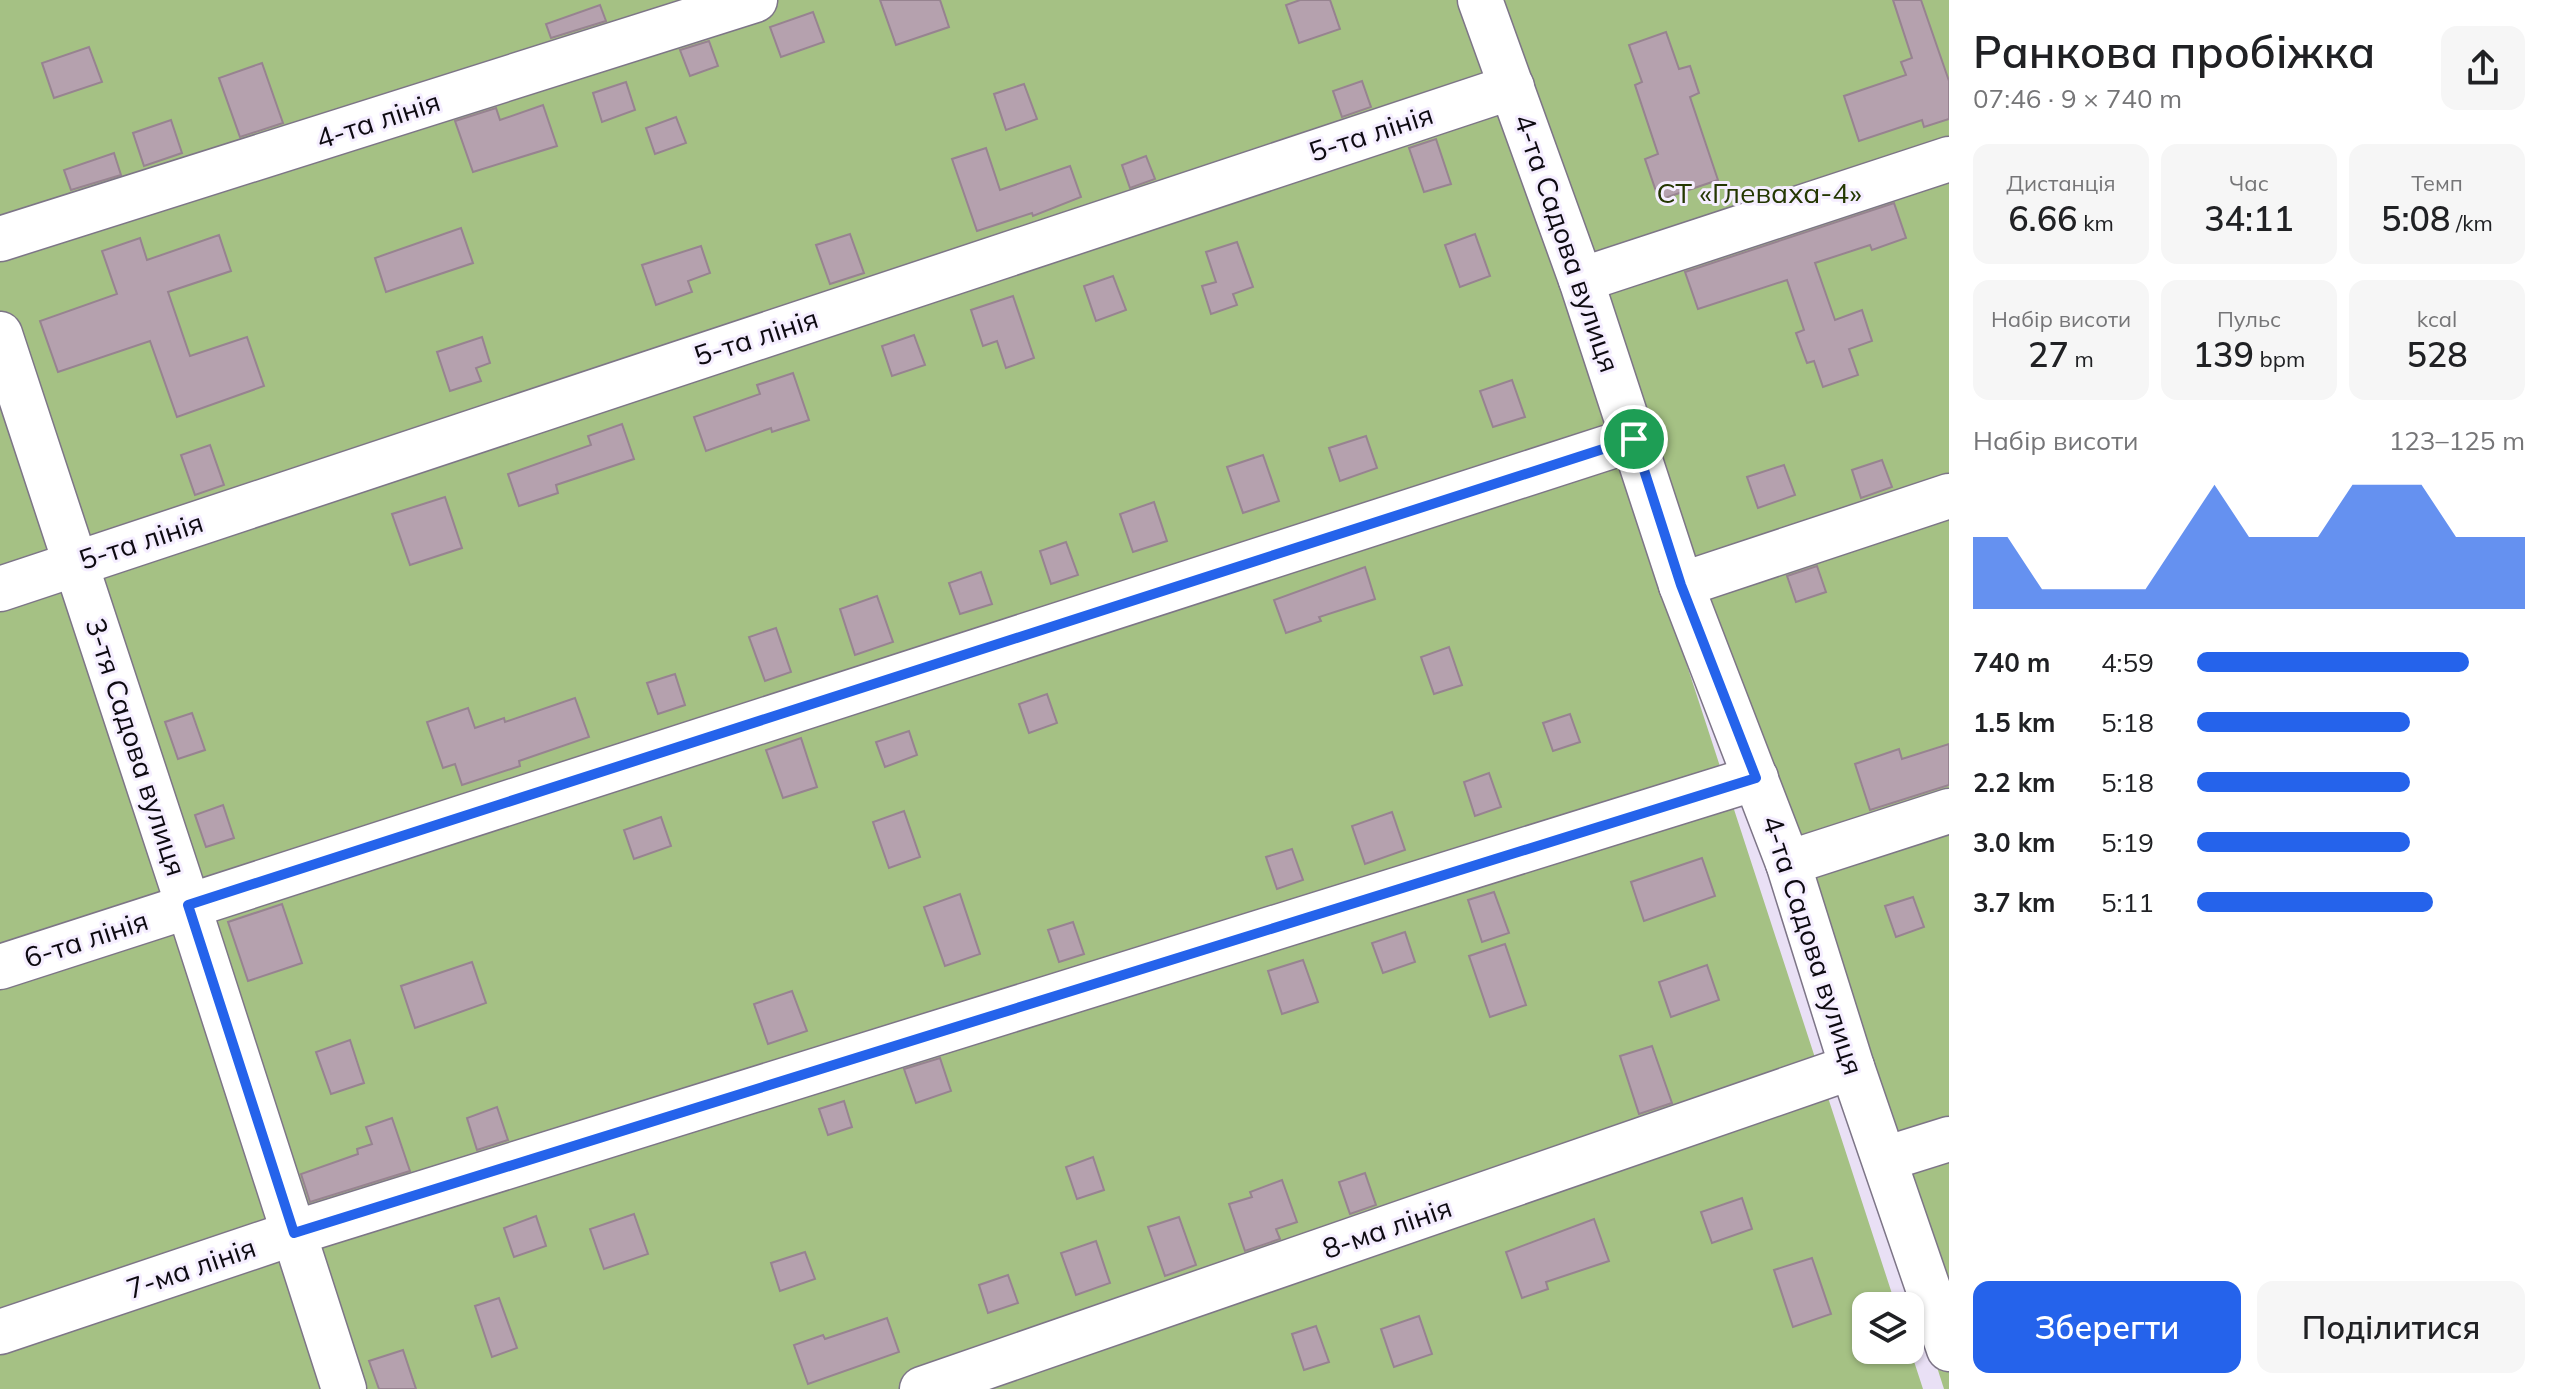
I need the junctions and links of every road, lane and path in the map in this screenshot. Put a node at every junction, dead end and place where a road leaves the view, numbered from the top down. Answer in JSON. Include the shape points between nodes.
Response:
{"nodes":[{"id":1,"x":755,"y":0,"type":"edge"},
{"id":2,"x":1480,"y":0,"type":"edge"},
{"id":3,"x":1512,"y":87,"type":"junction"},
{"id":4,"x":1949,"y":159,"type":"edge"},
{"id":5,"x":0,"y":239,"type":"edge"},
{"id":6,"x":1581,"y":280,"type":"junction"},
{"id":7,"x":0,"y":334,"type":"edge"},
{"id":8,"x":1634,"y":439,"type":"junction"},
{"id":9,"x":1949,"y":496,"type":"edge"},
{"id":10,"x":75,"y":563,"type":"junction"},
{"id":11,"x":1681,"y":585,"type":"junction"},
{"id":12,"x":0,"y":589,"type":"edge"},
{"id":13,"x":1756,"y":778,"type":"junction"},
{"id":14,"x":1949,"y":811,"type":"edge"},
{"id":15,"x":1788,"y":863,"type":"junction"},
{"id":16,"x":188,"y":905,"type":"junction"},
{"id":17,"x":0,"y":967,"type":"edge"},
{"id":18,"x":1852,"y":1067,"type":"junction"},
{"id":19,"x":1949,"y":1139,"type":"edge"},
{"id":20,"x":1885,"y":1159,"type":"junction"},
{"id":21,"x":294,"y":1233,"type":"junction"},
{"id":22,"x":0,"y":1332,"type":"edge"},
{"id":23,"x":1949,"y":1349,"type":"edge"},
{"id":24,"x":344,"y":1389,"type":"edge"},
{"id":25,"x":922,"y":1389,"type":"edge"}],
"edges":[{"from":1,"to":5,"type":"street","name":"4-та лінія"},
{"from":2,"to":3,"type":"street","name":"4-та Садова вулиця"},
{"from":3,"to":6,"type":"street","name":"4-та Садова вулиця"},
{"from":3,"to":10,"type":"street","name":"5-та лінія"},
{"from":4,"to":6,"type":"street"},
{"from":6,"to":8,"type":"street","name":"4-та Садова вулиця"},
{"from":7,"to":10,"type":"street","name":"3-тя Садова вулиця"},
{"from":8,"to":11,"type":"street","name":"4-та Садова вулиця"},
{"from":8,"to":16,"type":"street","name":"6-та лінія"},
{"from":9,"to":11,"type":"street"},
{"from":10,"to":12,"type":"street","name":"5-та лінія"},
{"from":10,"to":16,"type":"street","name":"3-тя Садова вулиця"},
{"from":11,"to":13,"type":"street","name":"4-та Садова вулиця"},
{"from":13,"to":15,"type":"street","name":"4-та Садова вулиця"},
{"from":13,"to":21,"type":"street","name":"7-ма лінія"},
{"from":14,"to":15,"type":"street"},
{"from":15,"to":18,"type":"street","name":"4-та Садова вулиця"},
{"from":16,"to":17,"type":"street","name":"6-та лінія"},
{"from":16,"to":21,"type":"street","name":"3-тя Садова вулиця"},
{"from":18,"to":20,"type":"street","name":"4-та Садова вулиця"},
{"from":18,"to":25,"type":"street","name":"8-ма лінія"},
{"from":19,"to":20,"type":"street"},
{"from":20,"to":23,"type":"street","name":"4-та Садова вулиця"},
{"from":21,"to":22,"type":"street","name":"7-ма лінія"},
{"from":21,"to":24,"type":"street","name":"3-тя Садова вулиця"}]}
